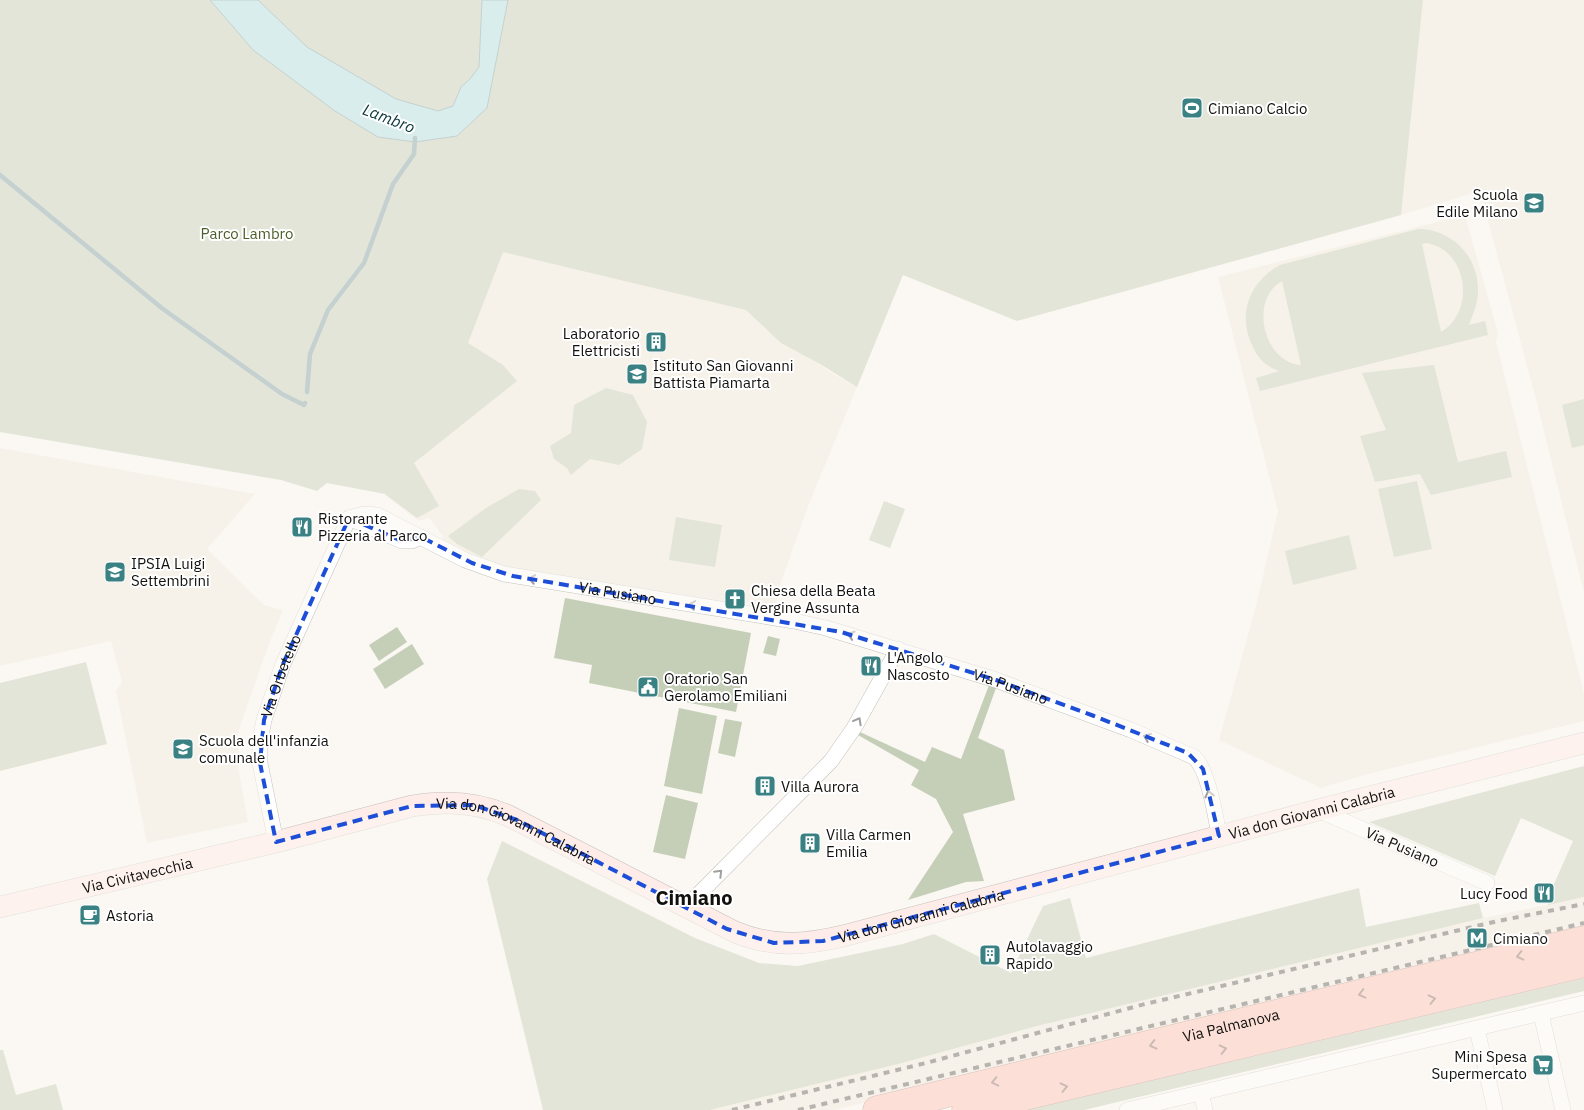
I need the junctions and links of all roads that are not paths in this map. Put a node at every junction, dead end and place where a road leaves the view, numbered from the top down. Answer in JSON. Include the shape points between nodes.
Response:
{"nodes":[{"id":1,"x":349,"y":518,"type":"joint"},
{"id":2,"x":898,"y":650,"type":"junction"},
{"id":3,"x":1584,"y":743,"type":"edge"},
{"id":4,"x":1318,"y":810,"type":"junction"},
{"id":5,"x":1219,"y":836,"type":"junction"},
{"id":6,"x":276,"y":842,"type":"junction"},
{"id":7,"x":1487,"y":883,"type":"dead end"},
{"id":8,"x":0,"y":908,"type":"edge"},
{"id":9,"x":685,"y":908,"type":"junction"},
{"id":10,"x":1584,"y":940,"type":"edge"},
{"id":11,"x":1584,"y":963,"type":"edge"},
{"id":12,"x":1584,"y":1002,"type":"edge"},
{"id":13,"x":1541,"y":1014,"type":"junction"},
{"id":14,"x":1477,"y":1029,"type":"junction"},
{"id":15,"x":1201,"y":1093,"type":"junction"},
{"id":16,"x":878,"y":1110,"type":"edge"},
{"id":17,"x":966,"y":1110,"type":"edge"},
{"id":18,"x":1127,"y":1110,"type":"edge"},
{"id":19,"x":1205,"y":1110,"type":"edge"},
{"id":20,"x":1495,"y":1110,"type":"edge"},
{"id":21,"x":1563,"y":1110,"type":"edge"}],
"edges":[{"from":2,"to":1,"type":"street","name":"Via Pusiano","one_way":true,"via":[[801,622],[513,576],[472,563],[420,537],[402,541]]},
{"from":1,"to":6,"type":"street","name":"Via Orbetello","via":[[283,664],[264,720],[260,763]]},
{"from":5,"to":2,"type":"street","name":"Via Pusiano","one_way":true,"via":[[1203,769],[1191,755],[1022,689]]},
{"from":9,"to":2,"type":"street","one_way":true,"via":[[830,761],[854,728]]},
{"from":3,"to":4,"type":"street","name":"Via don Giovanni Calabria"},
{"from":4,"to":5,"type":"street","name":"Via don Giovanni Calabria"},
{"from":4,"to":7,"type":"street","name":"Via Pusiano"},
{"from":5,"to":9,"type":"street","name":"Via don Giovanni Calabria","via":[[808,943],[753,939]]},
{"from":6,"to":8,"type":"street","name":"Via Civitavecchia"},
{"from":6,"to":9,"type":"street","name":"Via don Giovanni Calabria","via":[[412,806],[442,803],[474,805],[517,820]]},
{"from":10,"to":16,"type":"highway","name":"Via Palmanova","one_way":true},
{"from":17,"to":11,"type":"highway","name":"Via Palmanova","one_way":true},
{"from":12,"to":13,"type":"street"},
{"from":13,"to":14,"type":"street"},
{"from":13,"to":21,"type":"street"},
{"from":14,"to":15,"type":"street"},
{"from":14,"to":20,"type":"street"},
{"from":15,"to":18,"type":"street"},
{"from":15,"to":19,"type":"street"}]}
